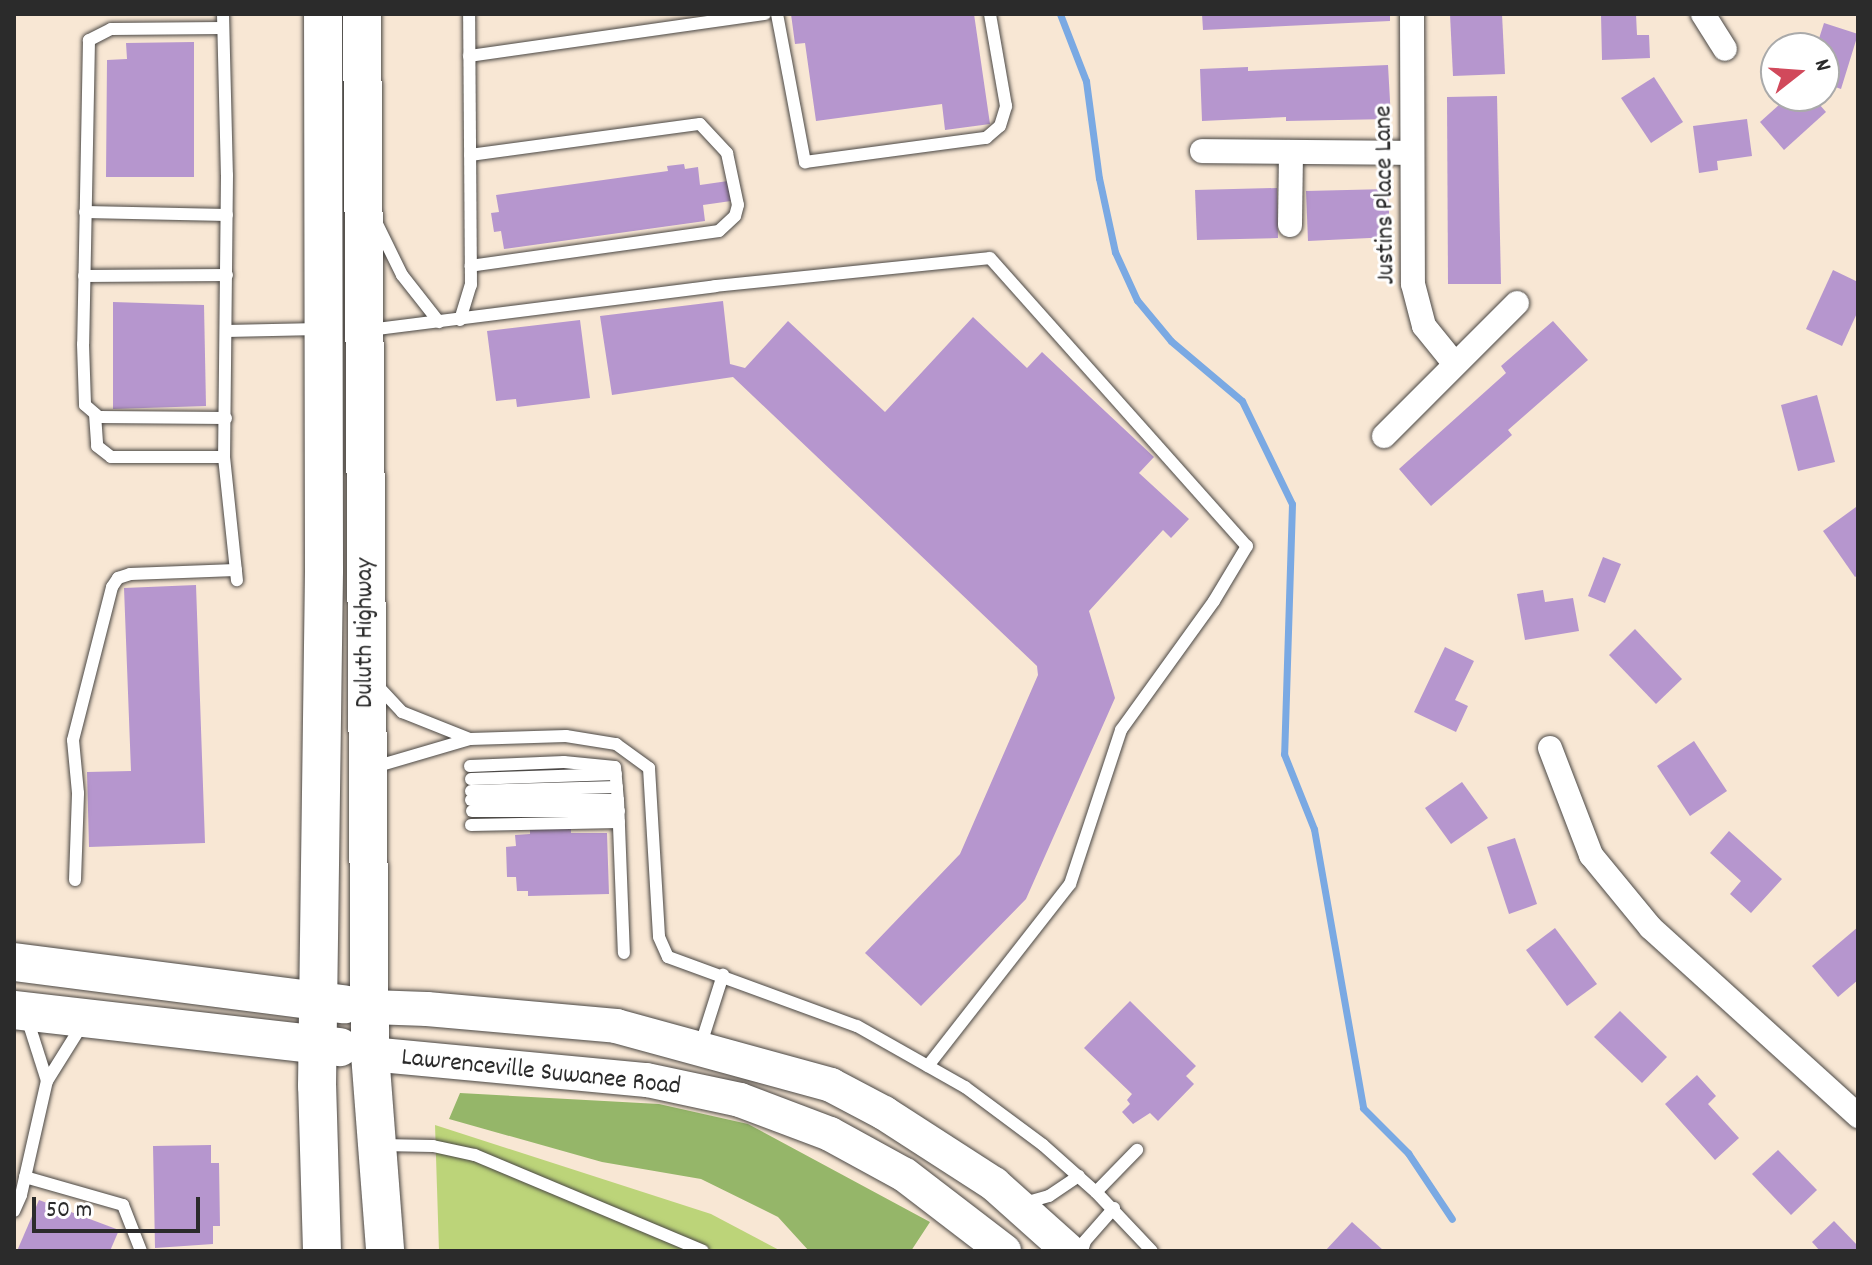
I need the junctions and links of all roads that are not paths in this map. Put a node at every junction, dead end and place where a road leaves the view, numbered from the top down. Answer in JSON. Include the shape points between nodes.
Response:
{"nodes":[{"id":1,"x":223,"y":14,"type":"edge"},
{"id":2,"x":323,"y":14,"type":"edge"},
{"id":3,"x":362,"y":14,"type":"edge"},
{"id":4,"x":469,"y":14,"type":"edge"},
{"id":5,"x":765,"y":14,"type":"edge"},
{"id":6,"x":777,"y":14,"type":"edge"},
{"id":7,"x":990,"y":14,"type":"edge"},
{"id":8,"x":1412,"y":14,"type":"edge"},
{"id":9,"x":1703,"y":14,"type":"edge"},
{"id":10,"x":222,"y":28,"type":"junction"},
{"id":11,"x":1725,"y":49,"type":"dead end"},
{"id":12,"x":469,"y":56,"type":"junction"},
{"id":13,"x":1202,"y":151,"type":"dead end"},
{"id":14,"x":1291,"y":152,"type":"junction"},
{"id":15,"x":1412,"y":153,"type":"junction"},
{"id":16,"x":470,"y":155,"type":"junction"},
{"id":17,"x":363,"y":191,"type":"junction"},
{"id":18,"x":85,"y":212,"type":"junction"},
{"id":19,"x":227,"y":215,"type":"junction"},
{"id":20,"x":1290,"y":225,"type":"dead end"},
{"id":21,"x":470,"y":266,"type":"junction"},
{"id":22,"x":227,"y":275,"type":"junction"},
{"id":23,"x":84,"y":276,"type":"junction"},
{"id":24,"x":1517,"y":303,"type":"dead end"},
{"id":25,"x":460,"y":320,"type":"junction"},
{"id":26,"x":439,"y":322,"type":"junction"},
{"id":27,"x":345,"y":329,"type":"junction"},
{"id":28,"x":226,"y":331,"type":"junction"},
{"id":29,"x":1454,"y":363,"type":"junction"},
{"id":30,"x":95,"y":414,"type":"junction"},
{"id":31,"x":226,"y":418,"type":"junction"},
{"id":32,"x":1384,"y":436,"type":"dead end"},
{"id":33,"x":224,"y":457,"type":"junction"},
{"id":34,"x":366,"y":674,"type":"junction"},
{"id":35,"x":470,"y":739,"type":"junction"},
{"id":36,"x":1550,"y":748,"type":"dead end"},
{"id":37,"x":367,"y":770,"type":"junction"},
{"id":38,"x":471,"y":789,"type":"junction"},
{"id":39,"x":618,"y":799,"type":"junction"},
{"id":40,"x":471,"y":825,"type":"dead end"},
{"id":41,"x":75,"y":880,"type":"dead end"},
{"id":42,"x":624,"y":953,"type":"dead end"},
{"id":43,"x":14,"y":962,"type":"edge"},
{"id":44,"x":723,"y":975,"type":"junction"},
{"id":45,"x":318,"y":1001,"type":"junction"},
{"id":46,"x":371,"y":1007,"type":"junction"},
{"id":47,"x":19,"y":1010,"type":"edge"},
{"id":48,"x":88,"y":1016,"type":"junction"},
{"id":49,"x":318,"y":1042,"type":"junction"},
{"id":50,"x":700,"y":1047,"type":"junction"},
{"id":51,"x":370,"y":1054,"type":"junction"},
{"id":52,"x":928,"y":1066,"type":"junction"},
{"id":53,"x":47,"y":1081,"type":"junction"},
{"id":54,"x":1852,"y":1100,"type":"edge"},
{"id":55,"x":377,"y":1145,"type":"junction"},
{"id":56,"x":1137,"y":1150,"type":"dead end"},
{"id":57,"x":1079,"y":1176,"type":"junction"},
{"id":58,"x":25,"y":1177,"type":"junction"},
{"id":59,"x":1096,"y":1192,"type":"junction"},
{"id":60,"x":1018,"y":1204,"type":"junction"},
{"id":61,"x":1114,"y":1208,"type":"junction"},
{"id":62,"x":14,"y":1211,"type":"edge"},
{"id":63,"x":141,"y":1251,"type":"edge"},
{"id":64,"x":322,"y":1251,"type":"edge"},
{"id":65,"x":385,"y":1251,"type":"edge"},
{"id":66,"x":703,"y":1251,"type":"edge"},
{"id":67,"x":1004,"y":1251,"type":"edge"},
{"id":68,"x":1069,"y":1251,"type":"edge"},
{"id":69,"x":1082,"y":1251,"type":"edge"},
{"id":70,"x":1152,"y":1251,"type":"edge"}],
"edges":[{"from":1,"to":10,"type":"lane"},
{"from":2,"to":27,"type":"main road","name":"Duluth Highway"},
{"from":3,"to":17,"type":"main road","name":"Duluth Highway"},
{"from":4,"to":12,"type":"lane"},
{"from":5,"to":12,"type":"lane"},
{"from":6,"to":7,"type":"lane","via":[[805,162],[986,138],[1000,126],[1006,106]]},
{"from":8,"to":15,"type":"street","name":"Justins Place Lane"},
{"from":9,"to":11,"type":"street"},
{"from":10,"to":18,"type":"lane","via":[[111,29],[89,40]]},
{"from":10,"to":19,"type":"lane"},
{"from":12,"to":16,"type":"lane"},
{"from":13,"to":14,"type":"street"},
{"from":14,"to":15,"type":"street"},
{"from":14,"to":20,"type":"street"},
{"from":15,"to":29,"type":"street","name":"Justins Place Lane","via":[[1413,284],[1424,326]]},
{"from":16,"to":21,"type":"lane"},
{"from":16,"to":21,"type":"lane","via":[[700,124],[727,153],[738,205],[735,216],[719,231]]},
{"from":17,"to":26,"type":"lane","via":[[402,275]]},
{"from":17,"to":27,"type":"main road","name":"Duluth Highway"},
{"from":18,"to":19,"type":"lane"},
{"from":18,"to":23,"type":"lane"},
{"from":19,"to":22,"type":"lane"},
{"from":21,"to":25,"type":"lane","via":[[471,285]]},
{"from":22,"to":23,"type":"lane"},
{"from":22,"to":28,"type":"lane"},
{"from":23,"to":30,"type":"lane","via":[[85,405]]},
{"from":24,"to":29,"type":"street"},
{"from":25,"to":26,"type":"lane"},
{"from":25,"to":52,"type":"lane","via":[[715,286],[990,258],[1247,546],[1121,730],[1070,884]]},
{"from":26,"to":27,"type":"lane"},
{"from":27,"to":28,"type":"lane"},
{"from":27,"to":34,"type":"main road","name":"Duluth Highway"},
{"from":27,"to":45,"type":"main road","name":"Duluth Highway"},
{"from":28,"to":31,"type":"lane"},
{"from":29,"to":32,"type":"street"},
{"from":30,"to":31,"type":"lane"},
{"from":30,"to":33,"type":"lane","via":[[97,446],[111,457]]},
{"from":31,"to":33,"type":"lane"},
{"from":33,"to":41,"type":"lane","via":[[236,575],[130,574],[112,587],[73,740],[78,793]]},
{"from":34,"to":35,"type":"lane","via":[[402,712]]},
{"from":34,"to":37,"type":"main road","name":"Duluth Highway"},
{"from":35,"to":37,"type":"lane"},
{"from":35,"to":44,"type":"lane","via":[[566,736],[616,744],[649,768],[659,937],[668,957]]},
{"from":36,"to":54,"type":"street","via":[[1591,855],[1651,928]]},
{"from":37,"to":46,"type":"main road","name":"Duluth Highway"},
{"from":38,"to":39,"type":"lane"},
{"from":38,"to":39,"type":"lane"},
{"from":38,"to":39,"type":"lane","via":[[564,762],[615,767]]},
{"from":39,"to":40,"type":"lane"},
{"from":39,"to":42,"type":"lane"},
{"from":43,"to":45,"type":"main road"},
{"from":44,"to":50,"type":"lane"},
{"from":44,"to":52,"type":"lane","via":[[857,1026]]},
{"from":45,"to":46,"type":"main road"},
{"from":45,"to":49,"type":"main road","name":"Duluth Highway"},
{"from":46,"to":50,"type":"main road","name":"Lawrenceville Suwanee Road","via":[[616,1026]]},
{"from":46,"to":51,"type":"main road","name":"Duluth Highway"},
{"from":47,"to":48,"type":"main road"},
{"from":47,"to":53,"type":"lane"},
{"from":48,"to":49,"type":"main road"},
{"from":48,"to":53,"type":"lane"},
{"from":49,"to":51,"type":"main road"},
{"from":49,"to":64,"type":"main road","name":"Duluth Highway"},
{"from":50,"to":60,"type":"main road","name":"Lawrenceville Suwanee Road","via":[[831,1085],[936,1144]]},
{"from":51,"to":55,"type":"main road","name":"Duluth Highway"},
{"from":51,"to":67,"type":"main road","name":"Lawrenceville Suwanee Road","via":[[647,1080],[740,1100],[830,1134],[905,1175]]},
{"from":52,"to":57,"type":"lane","via":[[965,1087]]},
{"from":53,"to":58,"type":"lane"},
{"from":55,"to":65,"type":"main road","name":"Duluth Highway"},
{"from":55,"to":66,"type":"lane","via":[[433,1146],[475,1155]]},
{"from":56,"to":59,"type":"lane"},
{"from":57,"to":59,"type":"lane"},
{"from":57,"to":60,"type":"lane","via":[[1049,1196]]},
{"from":58,"to":62,"type":"lane"},
{"from":58,"to":63,"type":"lane","via":[[123,1205]]},
{"from":59,"to":61,"type":"lane"},
{"from":60,"to":68,"type":"main road","name":"Lawrenceville Suwanee Road"},
{"from":61,"to":69,"type":"lane"},
{"from":61,"to":70,"type":"lane"}]}
